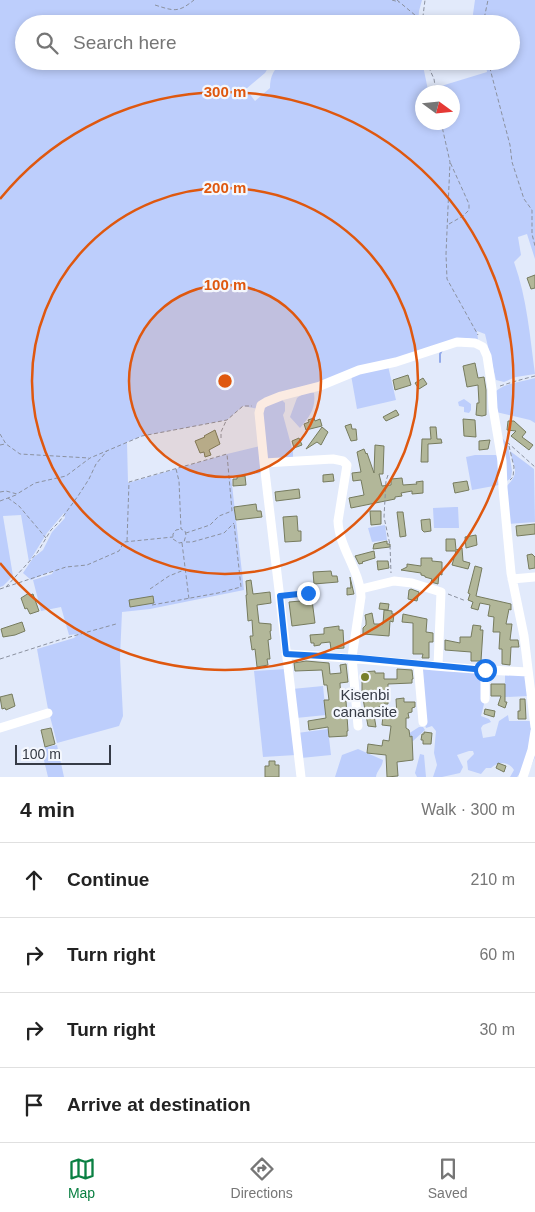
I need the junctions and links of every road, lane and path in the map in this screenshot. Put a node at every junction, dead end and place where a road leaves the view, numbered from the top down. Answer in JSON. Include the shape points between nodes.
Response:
{"nodes":[{"id":1,"x":194,"y":0,"type":"edge"},
{"id":2,"x":392,"y":0,"type":"edge"},
{"id":3,"x":425,"y":0,"type":"edge"},
{"id":4,"x":488,"y":0,"type":"edge"},
{"id":5,"x":398,"y":1,"type":"edge"},
{"id":6,"x":155,"y":5,"type":"dead end"},
{"id":7,"x":414,"y":15,"type":"edge"},
{"id":8,"x":423,"y":15,"type":"edge"},
{"id":9,"x":485,"y":15,"type":"edge"},
{"id":10,"x":430,"y":70,"type":"edge"},
{"id":11,"x":490,"y":70,"type":"edge"},
{"id":12,"x":435,"y":85,"type":"edge"},
{"id":13,"x":443,"y":130,"type":"edge"},
{"id":14,"x":450,"y":162,"type":"junction"},
{"id":15,"x":448,"y":224,"type":"junction"},
{"id":16,"x":535,"y":246,"type":"edge"},
{"id":17,"x":483,"y":347,"type":"junction"},
{"id":18,"x":535,"y":376,"type":"edge"},
{"id":19,"x":492,"y":389,"type":"junction"},
{"id":20,"x":261,"y":405,"type":"junction"},
{"id":21,"x":227,"y":420,"type":"junction"},
{"id":22,"x":497,"y":430,"type":"junction"},
{"id":23,"x":0,"y":434,"type":"edge"},
{"id":24,"x":221,"y":438,"type":"dead end"},
{"id":25,"x":6,"y":444,"type":"junction"},
{"id":26,"x":0,"y":445,"type":"edge"},
{"id":27,"x":509,"y":445,"type":"junction"},
{"id":28,"x":108,"y":451,"type":"junction"},
{"id":29,"x":90,"y":458,"type":"junction"},
{"id":30,"x":264,"y":463,"type":"junction"},
{"id":31,"x":535,"y":467,"type":"edge"},
{"id":32,"x":176,"y":470,"type":"junction"},
{"id":33,"x":388,"y":475,"type":"dead end"},
{"id":34,"x":503,"y":487,"type":"junction"},
{"id":35,"x":0,"y":492,"type":"edge"},
{"id":36,"x":17,"y":494,"type":"junction"},
{"id":37,"x":8,"y":498,"type":"junction"},
{"id":38,"x":0,"y":501,"type":"edge"},
{"id":39,"x":181,"y":529,"type":"junction"},
{"id":40,"x":186,"y":533,"type":"junction"},
{"id":41,"x":172,"y":537,"type":"junction"},
{"id":42,"x":46,"y":538,"type":"junction"},
{"id":43,"x":127,"y":541,"type":"junction"},
{"id":44,"x":183,"y":542,"type":"junction"},
{"id":45,"x":185,"y":569,"type":"junction"},
{"id":46,"x":535,"y":577,"type":"edge"},
{"id":47,"x":512,"y":579,"type":"junction"},
{"id":48,"x":391,"y":582,"type":"junction"},
{"id":49,"x":5,"y":588,"type":"junction"},
{"id":50,"x":0,"y":589,"type":"edge"},
{"id":51,"x":361,"y":589,"type":"junction"},
{"id":52,"x":150,"y":590,"type":"dead end"},
{"id":53,"x":441,"y":592,"type":"junction"},
{"id":54,"x":308,"y":593,"type":"dead end"},
{"id":55,"x":280,"y":596,"type":"junction"},
{"id":56,"x":189,"y":599,"type":"junction"},
{"id":57,"x":466,"y":601,"type":"dead end"},
{"id":58,"x":152,"y":605,"type":"dead end"},
{"id":59,"x":116,"y":624,"type":"dead end"},
{"id":60,"x":286,"y":654,"type":"junction"},
{"id":61,"x":352,"y":657,"type":"junction"},
{"id":62,"x":0,"y":659,"type":"edge"},
{"id":63,"x":418,"y":664,"type":"junction"},
{"id":64,"x":438,"y":666,"type":"junction"},
{"id":65,"x":485,"y":670,"type":"junction"},
{"id":66,"x":528,"y":672,"type":"junction"},
{"id":67,"x":485,"y":699,"type":"dead end"},
{"id":68,"x":48,"y":713,"type":"dead end"},
{"id":69,"x":423,"y":722,"type":"dead end"},
{"id":70,"x":358,"y":726,"type":"dead end"},
{"id":71,"x":535,"y":727,"type":"edge"},
{"id":72,"x":0,"y":728,"type":"edge"},
{"id":73,"x":535,"y":731,"type":"edge"},
{"id":74,"x":302,"y":777,"type":"edge"},
{"id":75,"x":523,"y":777,"type":"edge"}],
"edges":[{"from":1,"to":6,"type":"path","via":[[182,10]]},
{"from":2,"to":5,"type":"path"},
{"from":3,"to":8,"type":"path"},
{"from":4,"to":9,"type":"path"},
{"from":5,"to":7,"type":"path"},
{"from":10,"to":12,"type":"path"},
{"from":11,"to":16,"type":"path","via":[[512,162],[524,199],[532,210]]},
{"from":13,"to":14,"type":"path"},
{"from":14,"to":15,"type":"path"},
{"from":14,"to":15,"type":"path","via":[[469,210]]},
{"from":15,"to":17,"type":"path","via":[[447,279]]},
{"from":17,"to":19,"type":"street"},
{"from":17,"to":20,"type":"street","via":[[476,343],[457,342],[396,362],[364,368]]},
{"from":18,"to":19,"type":"path"},
{"from":19,"to":22,"type":"street"},
{"from":20,"to":21,"type":"path","via":[[243,406]]},
{"from":20,"to":30,"type":"street","via":[[259,418]]},
{"from":21,"to":24,"type":"path"},
{"from":21,"to":28,"type":"path","via":[[142,436]]},
{"from":22,"to":27,"type":"path"},
{"from":22,"to":34,"type":"street"},
{"from":23,"to":25,"type":"path"},
{"from":25,"to":26,"type":"path"},
{"from":25,"to":29,"type":"path","via":[[20,454]]},
{"from":27,"to":31,"type":"path"},
{"from":27,"to":34,"type":"path","via":[[513,477]]},
{"from":28,"to":29,"type":"path"},
{"from":28,"to":42,"type":"path"},
{"from":29,"to":36,"type":"path","via":[[66,476],[35,483]]},
{"from":30,"to":51,"type":"street","via":[[333,459],[346,462],[338,530]]},
{"from":30,"to":55,"type":"street"},
{"from":32,"to":39,"type":"path"},
{"from":32,"to":40,"type":"path","via":[[227,454],[232,510],[210,525]]},
{"from":32,"to":43,"type":"path","via":[[129,482]]},
{"from":33,"to":48,"type":"path","via":[[384,517],[390,545]]},
{"from":34,"to":47,"type":"street"},
{"from":35,"to":36,"type":"path"},
{"from":36,"to":37,"type":"path"},
{"from":37,"to":38,"type":"path"},
{"from":37,"to":42,"type":"path"},
{"from":39,"to":40,"type":"path"},
{"from":39,"to":41,"type":"path"},
{"from":40,"to":44,"type":"path"},
{"from":41,"to":43,"type":"path"},
{"from":41,"to":44,"type":"path"},
{"from":42,"to":49,"type":"path","via":[[38,553]]},
{"from":43,"to":49,"type":"path","via":[[119,551],[87,565],[66,567]]},
{"from":44,"to":45,"type":"path"},
{"from":44,"to":56,"type":"path","via":[[224,533],[234,522],[241,587]]},
{"from":45,"to":52,"type":"path"},
{"from":45,"to":56,"type":"path"},
{"from":46,"to":47,"type":"street"},
{"from":47,"to":66,"type":"street"},
{"from":48,"to":51,"type":"street"},
{"from":48,"to":53,"type":"street","via":[[412,583]]},
{"from":49,"to":50,"type":"path"},
{"from":51,"to":61,"type":"street"},
{"from":53,"to":57,"type":"path"},
{"from":53,"to":64,"type":"street"},
{"from":54,"to":55,"type":"path"},
{"from":55,"to":60,"type":"street"},
{"from":56,"to":58,"type":"path"},
{"from":59,"to":62,"type":"path"},
{"from":60,"to":61,"type":"street"},
{"from":60,"to":74,"type":"street"},
{"from":61,"to":63,"type":"street"},
{"from":61,"to":70,"type":"street"},
{"from":63,"to":64,"type":"street"},
{"from":63,"to":69,"type":"street"},
{"from":64,"to":65,"type":"street"},
{"from":65,"to":66,"type":"street"},
{"from":65,"to":67,"type":"street"},
{"from":66,"to":71,"type":"street"},
{"from":68,"to":72,"type":"street"},
{"from":73,"to":75,"type":"street"}]}
